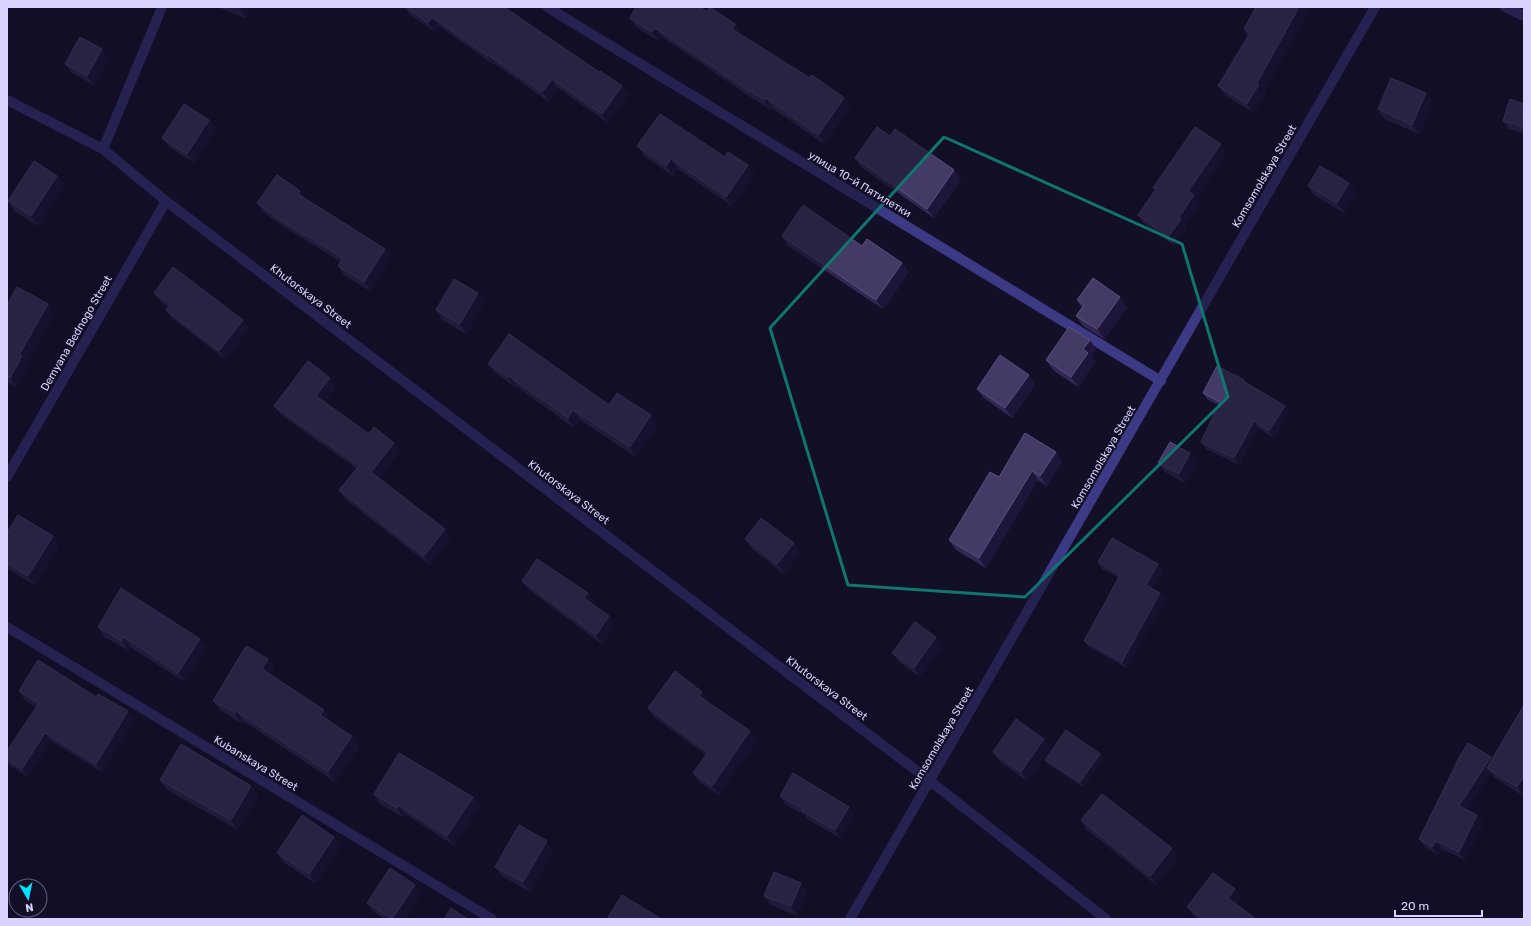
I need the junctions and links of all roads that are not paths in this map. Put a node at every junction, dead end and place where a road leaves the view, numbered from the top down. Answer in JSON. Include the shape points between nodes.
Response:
{"nodes":[{"id":1,"x":162,"y":7,"type":"edge"},
{"id":2,"x":547,"y":7,"type":"edge"},
{"id":3,"x":1375,"y":7,"type":"edge"},
{"id":4,"x":1505,"y":7,"type":"edge"},
{"id":5,"x":1524,"y":16,"type":"edge"},
{"id":6,"x":7,"y":100,"type":"edge"},
{"id":7,"x":103,"y":149,"type":"junction"},
{"id":8,"x":166,"y":201,"type":"junction"},
{"id":9,"x":1160,"y":381,"type":"junction"},
{"id":10,"x":7,"y":477,"type":"edge"},
{"id":11,"x":7,"y":627,"type":"edge"},
{"id":12,"x":930,"y":781,"type":"junction"},
{"id":13,"x":492,"y":919,"type":"edge"},
{"id":14,"x":850,"y":919,"type":"edge"},
{"id":15,"x":1106,"y":919,"type":"edge"}],
"edges":[{"from":1,"to":7,"type":"street"},
{"from":2,"to":9,"type":"street","name":"улица 10-й Пятилетки"},
{"from":3,"to":9,"type":"street","name":"Komsomolskaya Street"},
{"from":4,"to":5,"type":"street"},
{"from":6,"to":7,"type":"street","name":"Khutorskaya Street"},
{"from":7,"to":8,"type":"street","name":"Khutorskaya Street"},
{"from":8,"to":10,"type":"street","name":"Demyana Bednogo Street"},
{"from":8,"to":12,"type":"street","name":"Khutorskaya Street"},
{"from":9,"to":12,"type":"street","name":"Komsomolskaya Street"},
{"from":11,"to":13,"type":"street","name":"Kubanskaya Street"},
{"from":12,"to":14,"type":"street","name":"Komsomolskaya Street"},
{"from":12,"to":15,"type":"street","name":"Khutorskaya Street"}]}
